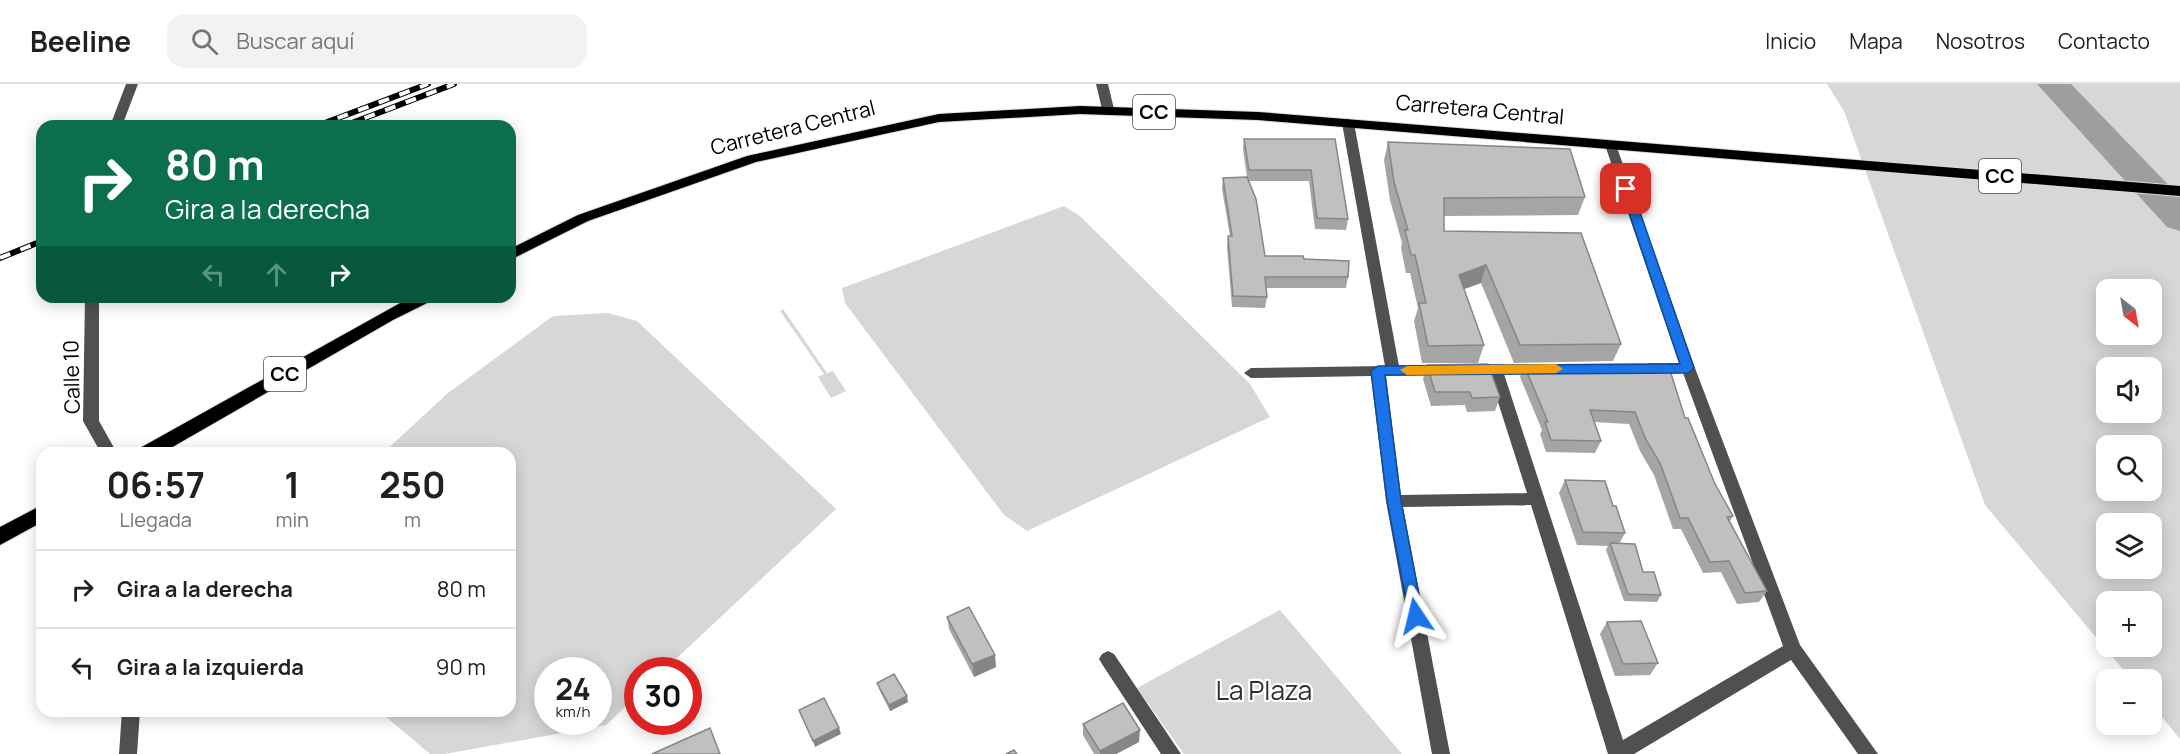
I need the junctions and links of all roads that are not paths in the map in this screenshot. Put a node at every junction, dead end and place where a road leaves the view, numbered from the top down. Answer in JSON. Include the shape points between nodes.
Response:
{"nodes":[{"id":1,"x":132,"y":84,"type":"edge"},
{"id":2,"x":1102,"y":84,"type":"edge"},
{"id":3,"x":1108,"y":109,"type":"junction"},
{"id":4,"x":118,"y":120,"type":"edge"},
{"id":5,"x":1348,"y":123,"type":"junction"},
{"id":6,"x":1611,"y":145,"type":"junction"},
{"id":7,"x":2180,"y":191,"type":"edge"},
{"id":8,"x":516,"y":252,"type":"edge"},
{"id":9,"x":92,"y":303,"type":"edge"},
{"id":10,"x":412,"y":303,"type":"edge"},
{"id":11,"x":1631,"y":368,"type":"edge"},
{"id":12,"x":1688,"y":368,"type":"junction"},
{"id":13,"x":1496,"y":369,"type":"junction"},
{"id":14,"x":1563,"y":369,"type":"edge"},
{"id":15,"x":1385,"y":371,"type":"junction"},
{"id":16,"x":1251,"y":373,"type":"dead end"},
{"id":17,"x":106,"y":447,"type":"edge"},
{"id":18,"x":158,"y":447,"type":"edge"},
{"id":19,"x":1537,"y":499,"type":"junction"},
{"id":20,"x":1394,"y":501,"type":"junction"},
{"id":21,"x":36,"y":516,"type":"edge"},
{"id":22,"x":0,"y":537,"type":"edge"},
{"id":23,"x":1793,"y":649,"type":"junction"},
{"id":24,"x":1108,"y":659,"type":"dead end"},
{"id":25,"x":131,"y":717,"type":"edge"},
{"id":26,"x":1169,"y":753,"type":"edge"},
{"id":27,"x":128,"y":754,"type":"edge"},
{"id":28,"x":1441,"y":754,"type":"edge"},
{"id":29,"x":1618,"y":754,"type":"edge"},
{"id":30,"x":1869,"y":754,"type":"edge"}],
"edges":[{"from":1,"to":4,"type":"street"},
{"from":2,"to":3,"type":"street"},
{"from":3,"to":5,"type":"highway","name":"Carretera Central","number":"CC"},
{"from":3,"to":8,"type":"highway","name":"Carretera Central","number":"CC","via":[[939,118],[752,159],[583,218]]},
{"from":5,"to":6,"type":"highway","name":"Carretera Central","number":"CC"},
{"from":5,"to":15,"type":"street"},
{"from":6,"to":7,"type":"highway","name":"Carretera Central","number":"CC"},
{"from":6,"to":12,"type":"street"},
{"from":9,"to":17,"type":"street","name":"Calle 10","via":[[91,421]]},
{"from":10,"to":18,"type":"highway","number":"CC"},
{"from":11,"to":12,"type":"street"},
{"from":12,"to":23,"type":"street"},
{"from":13,"to":14,"type":"street"},
{"from":13,"to":15,"type":"street"},
{"from":13,"to":19,"type":"street"},
{"from":15,"to":16,"type":"street"},
{"from":15,"to":20,"type":"street"},
{"from":19,"to":20,"type":"street"},
{"from":19,"to":29,"type":"street"},
{"from":20,"to":28,"type":"street"},
{"from":21,"to":22,"type":"highway"},
{"from":23,"to":29,"type":"street"},
{"from":23,"to":30,"type":"street"},
{"from":24,"to":26,"type":"street"},
{"from":25,"to":27,"type":"street"}]}
